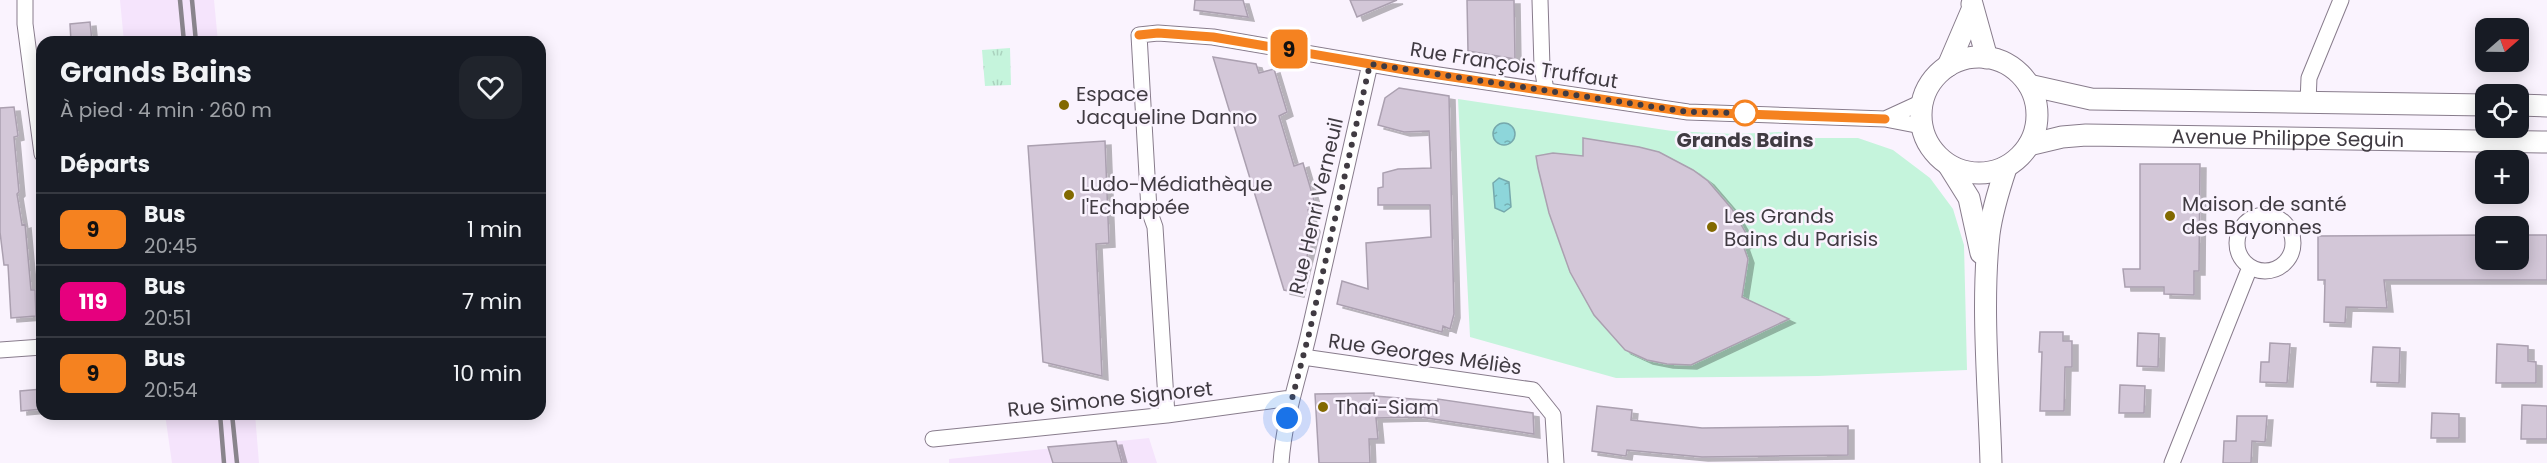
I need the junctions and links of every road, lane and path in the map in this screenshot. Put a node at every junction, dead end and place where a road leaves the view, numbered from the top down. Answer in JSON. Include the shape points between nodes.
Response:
{"nodes":[{"id":1,"x":25,"y":0,"type":"edge"},
{"id":2,"x":1540,"y":0,"type":"edge"},
{"id":3,"x":2341,"y":0,"type":"edge"},
{"id":4,"x":1972,"y":5,"type":"edge"},
{"id":5,"x":1988,"y":58,"type":"junction"},
{"id":6,"x":1370,"y":64,"type":"junction"},
{"id":7,"x":1948,"y":66,"type":"junction"},
{"id":8,"x":2029,"y":85,"type":"junction"},
{"id":9,"x":1546,"y":90,"type":"junction"},
{"id":10,"x":1922,"y":102,"type":"junction"},
{"id":11,"x":2308,"y":102,"type":"junction"},
{"id":12,"x":2475,"y":105,"type":"edge"},
{"id":13,"x":2529,"y":105,"type":"edge"},
{"id":14,"x":2547,"y":106,"type":"edge"},
{"id":15,"x":36,"y":108,"type":"edge"},
{"id":16,"x":1885,"y":119,"type":"junction"},
{"id":17,"x":1922,"y":126,"type":"junction"},
{"id":18,"x":2547,"y":142,"type":"edge"},
{"id":19,"x":2029,"y":145,"type":"junction"},
{"id":20,"x":1949,"y":166,"type":"junction"},
{"id":21,"x":2006,"y":168,"type":"junction"},
{"id":22,"x":2250,"y":267,"type":"dead end"},
{"id":23,"x":1986,"y":286,"type":"junction"},
{"id":24,"x":36,"y":347,"type":"edge"},
{"id":25,"x":0,"y":350,"type":"edge"},
{"id":26,"x":1303,"y":357,"type":"junction"},
{"id":27,"x":1291,"y":398,"type":"junction"},
{"id":28,"x":1167,"y":415,"type":"junction"},
{"id":29,"x":933,"y":439,"type":"dead end"},
{"id":30,"x":1281,"y":463,"type":"edge"},
{"id":31,"x":1556,"y":463,"type":"edge"},
{"id":32,"x":1991,"y":463,"type":"edge"},
{"id":33,"x":2172,"y":463,"type":"edge"}],
"edges":[{"from":1,"to":15,"type":"street"},
{"from":2,"to":9,"type":"street"},
{"from":3,"to":11,"type":"street","via":[[2309,78]]},
{"from":4,"to":5,"type":"main road"},
{"from":4,"to":7,"type":"main road"},
{"from":5,"to":7,"type":"main road","via":[[1974,57]]},
{"from":5,"to":8,"type":"main road","via":[[2011,67]]},
{"from":6,"to":9,"type":"street","name":"Rue François Truffaut"},
{"from":6,"to":26,"type":"street","name":"Rue Henri Verneuil"},
{"from":6,"to":28,"type":"street","name":"Rue François Truffaut","via":[[1213,37],[1139,35]]},
{"from":7,"to":10,"type":"main road","via":[[1936,76]]},
{"from":8,"to":11,"type":"main road","name":"Avenue Philippe Seguin","via":[[2091,99]]},
{"from":8,"to":19,"type":"main road","via":[[2038,115]]},
{"from":9,"to":16,"type":"street","name":"Rue François Truffaut","via":[[1688,112]]},
{"from":10,"to":16,"type":"street"},
{"from":10,"to":17,"type":"main road"},
{"from":11,"to":12,"type":"main road","name":"Avenue Philippe Seguin"},
{"from":13,"to":14,"type":"main road"},
{"from":16,"to":17,"type":"street"},
{"from":17,"to":20,"type":"main road","via":[[1927,142]]},
{"from":18,"to":19,"type":"main road","name":"Avenue Philippe Seguin","via":[[2086,135]]},
{"from":19,"to":21,"type":"main road"},
{"from":20,"to":21,"type":"main road","via":[[1968,173],[1988,174]]},
{"from":20,"to":23,"type":"main road","via":[[1969,198]]},
{"from":21,"to":23,"type":"main road","via":[[1989,233]]},
{"from":22,"to":33,"type":"street"},
{"from":23,"to":32,"type":"main road"},
{"from":24,"to":25,"type":"street"},
{"from":26,"to":27,"type":"street","name":"Rue Henri Verneuil"},
{"from":26,"to":31,"type":"street","name":"Rue Georges Méliès","via":[[1533,390],[1553,415]]},
{"from":27,"to":28,"type":"street","name":"Rue Simone Signoret"},
{"from":27,"to":30,"type":"street","name":"Rue Henri Verneuil"},
{"from":28,"to":29,"type":"street","name":"Rue Simone Signoret"}]}
